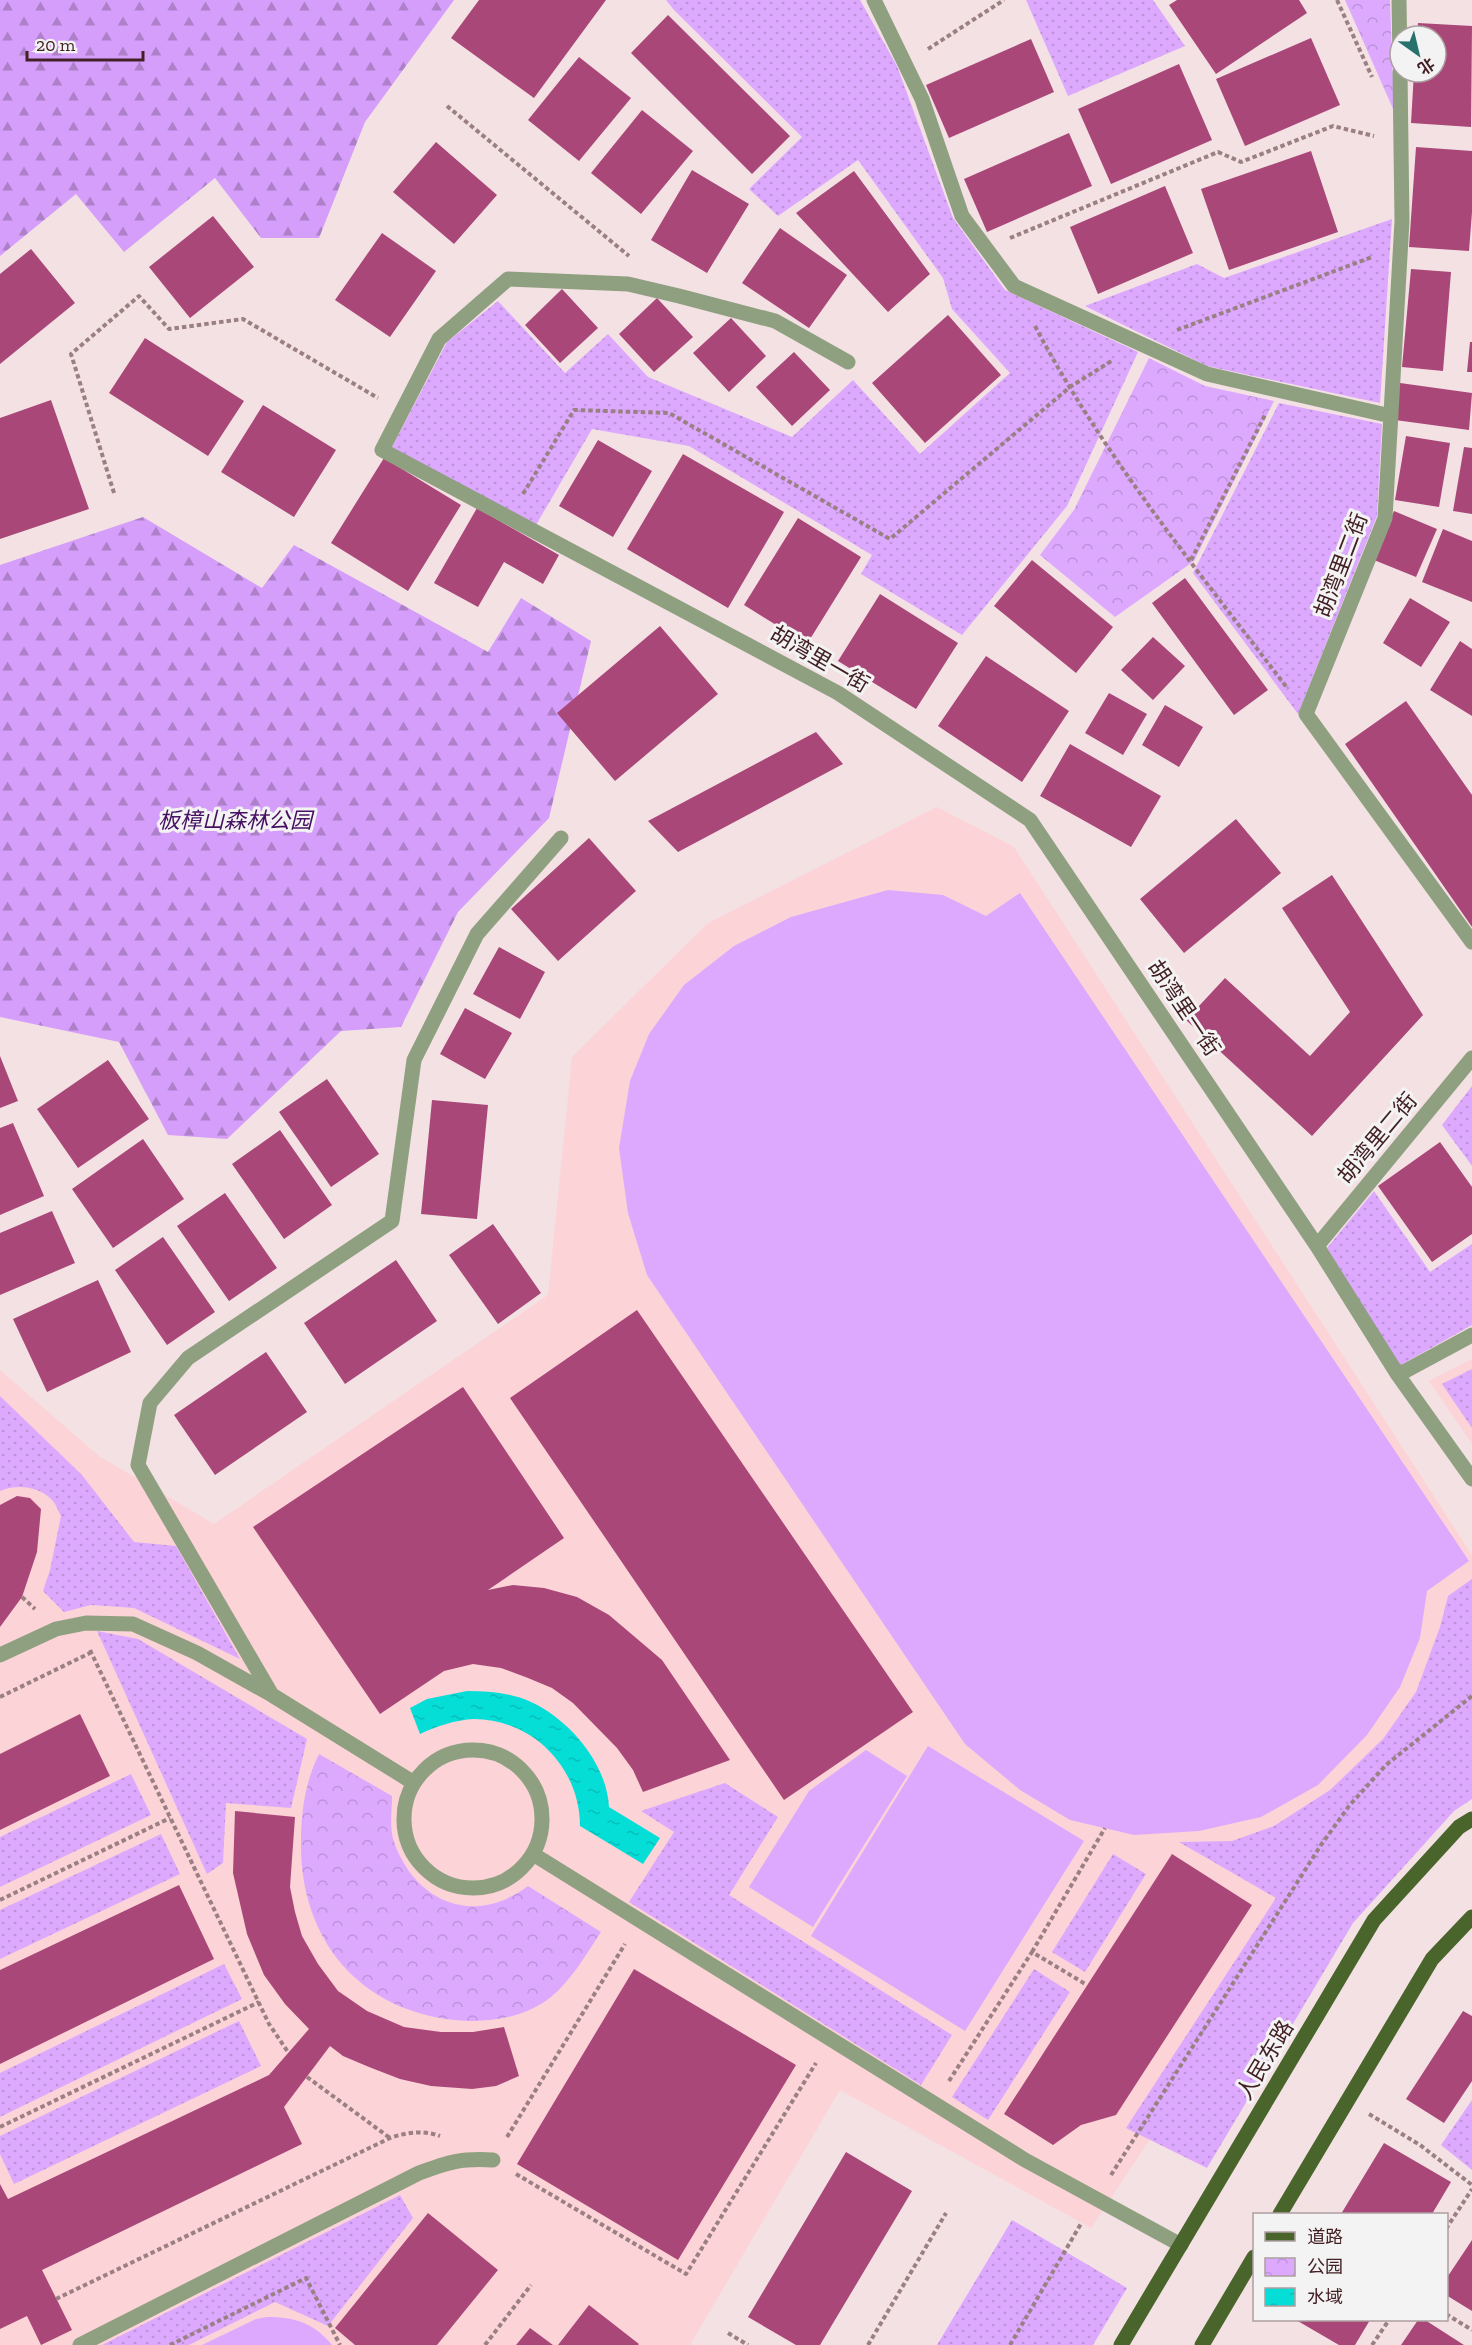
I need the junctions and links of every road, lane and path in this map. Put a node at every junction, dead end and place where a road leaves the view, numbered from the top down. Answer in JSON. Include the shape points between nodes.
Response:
{"nodes":[{"id":1,"x":874,"y":0,"type":"edge"},
{"id":2,"x":1004,"y":0,"type":"edge"},
{"id":3,"x":1337,"y":0,"type":"edge"},
{"id":4,"x":1399,"y":0,"type":"edge"},
{"id":5,"x":1399,"y":24,"type":"edge"},
{"id":6,"x":905,"y":64,"type":"junction"},
{"id":7,"x":1374,"y":82,"type":"dead end"},
{"id":8,"x":1400,"y":84,"type":"edge"},
{"id":9,"x":447,"y":105,"type":"dead end"},
{"id":10,"x":1401,"y":143,"type":"junction"},
{"id":11,"x":1401,"y":246,"type":"junction"},
{"id":12,"x":986,"y":248,"type":"junction"},
{"id":13,"x":634,"y":260,"type":"dead end"},
{"id":14,"x":1014,"y":286,"type":"junction"},
{"id":15,"x":1140,"y":344,"type":"junction"},
{"id":16,"x":848,"y":362,"type":"dead end"},
{"id":17,"x":1070,"y":387,"type":"junction"},
{"id":18,"x":1278,"y":390,"type":"junction"},
{"id":19,"x":402,"y":412,"type":"junction"},
{"id":20,"x":1391,"y":416,"type":"junction"},
{"id":21,"x":114,"y":492,"type":"dead end"},
{"id":22,"x":509,"y":517,"type":"junction"},
{"id":23,"x":1191,"y":561,"type":"junction"},
{"id":24,"x":1306,"y":714,"type":"junction"},
{"id":25,"x":561,"y":838,"type":"dead end"},
{"id":26,"x":1472,"y":942,"type":"edge"},
{"id":27,"x":1472,"y":1058,"type":"edge"},
{"id":28,"x":1317,"y":1246,"type":"junction"},
{"id":29,"x":1472,"y":1335,"type":"edge"},
{"id":30,"x":1398,"y":1375,"type":"junction"},
{"id":31,"x":1472,"y":1479,"type":"edge"},
{"id":32,"x":56,"y":1629,"type":"junction"},
{"id":33,"x":92,"y":1652,"type":"junction"},
{"id":34,"x":0,"y":1655,"type":"edge"},
{"id":35,"x":272,"y":1695,"type":"junction"},
{"id":36,"x":1472,"y":1696,"type":"edge"},
{"id":37,"x":0,"y":1697,"type":"edge"},
{"id":38,"x":414,"y":1783,"type":"junction"},
{"id":39,"x":170,"y":1818,"type":"junction"},
{"id":40,"x":1472,"y":1819,"type":"edge"},
{"id":41,"x":1105,"y":1828,"type":"dead end"},
{"id":42,"x":533,"y":1854,"type":"junction"},
{"id":43,"x":0,"y":1900,"type":"edge"},
{"id":44,"x":1472,"y":1917,"type":"edge"},
{"id":45,"x":640,"y":1921,"type":"junction"},
{"id":46,"x":1032,"y":1952,"type":"junction"},
{"id":47,"x":1087,"y":1985,"type":"dead end"},
{"id":48,"x":259,"y":2002,"type":"junction"},
{"id":49,"x":830,"y":2039,"type":"junction"},
{"id":50,"x":288,"y":2052,"type":"dead end"},
{"id":51,"x":307,"y":2077,"type":"dead end"},
{"id":52,"x":1347,"y":2102,"type":"junction"},
{"id":53,"x":935,"y":2104,"type":"junction"},
{"id":54,"x":0,"y":2127,"type":"edge"},
{"id":55,"x":444,"y":2137,"type":"dead end"},
{"id":56,"x":390,"y":2138,"type":"junction"},
{"id":57,"x":493,"y":2160,"type":"junction"},
{"id":58,"x":1472,"y":2187,"type":"edge"},
{"id":59,"x":1096,"y":2198,"type":"junction"},
{"id":60,"x":946,"y":2213,"type":"dead end"},
{"id":61,"x":1281,"y":2213,"type":"edge"},
{"id":62,"x":1448,"y":2226,"type":"edge"},
{"id":63,"x":1181,"y":2245,"type":"junction"},
{"id":64,"x":1253,"y":2259,"type":"edge"},
{"id":65,"x":531,"y":2285,"type":"dead end"},
{"id":66,"x":56,"y":2299,"type":"dead end"},
{"id":67,"x":1448,"y":2315,"type":"edge"},
{"id":68,"x":1388,"y":2321,"type":"edge"},
{"id":69,"x":1472,"y":2330,"type":"edge"},
{"id":70,"x":728,"y":2333,"type":"dead end"},
{"id":71,"x":80,"y":2345,"type":"edge"},
{"id":72,"x":171,"y":2345,"type":"edge"},
{"id":73,"x":339,"y":2345,"type":"edge"},
{"id":74,"x":485,"y":2345,"type":"edge"},
{"id":75,"x":748,"y":2345,"type":"edge"},
{"id":76,"x":868,"y":2345,"type":"edge"},
{"id":77,"x":1010,"y":2345,"type":"edge"},
{"id":78,"x":1121,"y":2345,"type":"edge"},
{"id":79,"x":1202,"y":2345,"type":"edge"},
{"id":80,"x":1372,"y":2345,"type":"edge"}],
"edges":[{"from":1,"to":6,"type":"lane"},
{"from":2,"to":6,"type":"path"},
{"from":3,"to":7,"type":"path"},
{"from":4,"to":5,"type":"lane"},
{"from":6,"to":12,"type":"lane","via":[[962,216]]},
{"from":8,"to":10,"type":"lane","name":"胡湾里二街"},
{"from":9,"to":13,"type":"path"},
{"from":10,"to":11,"type":"lane","name":"胡湾里二街"},
{"from":10,"to":12,"type":"path","via":[[1333,126],[1241,162],[1218,152]]},
{"from":11,"to":15,"type":"path"},
{"from":11,"to":20,"type":"lane","name":"胡湾里二街"},
{"from":12,"to":14,"type":"lane"},
{"from":14,"to":15,"type":"lane"},
{"from":14,"to":17,"type":"path"},
{"from":15,"to":17,"type":"path"},
{"from":15,"to":18,"type":"lane","via":[[1207,374]]},
{"from":16,"to":19,"type":"lane","name":"胡湾里一街","via":[[775,321],[679,296],[628,284],[508,279],[439,339]]},
{"from":17,"to":22,"type":"path","via":[[890,539],[669,413],[574,410]]},
{"from":17,"to":23,"type":"path"},
{"from":18,"to":20,"type":"lane"},
{"from":18,"to":23,"type":"path"},
{"from":19,"to":21,"type":"path","via":[[243,319],[169,329],[139,296],[71,354]]},
{"from":19,"to":22,"type":"lane","name":"胡湾里一街","via":[[382,450]]},
{"from":20,"to":24,"type":"lane","name":"胡湾里二街","via":[[1385,518]]},
{"from":22,"to":28,"type":"lane","name":"胡湾里一街","via":[[838,693],[1030,820]]},
{"from":23,"to":24,"type":"path"},
{"from":24,"to":26,"type":"lane"},
{"from":25,"to":35,"type":"lane","via":[[477,934],[414,1060],[392,1221],[188,1358],[150,1403],[138,1465]]},
{"from":27,"to":28,"type":"lane","name":"胡湾里二街"},
{"from":28,"to":30,"type":"lane","name":"胡湾里一街"},
{"from":29,"to":30,"type":"lane"},
{"from":30,"to":31,"type":"lane","name":"胡湾里一街"},
{"from":32,"to":33,"type":"path","via":[[70,1632]]},
{"from":32,"to":34,"type":"lane"},
{"from":32,"to":35,"type":"lane","via":[[87,1623],[132,1624],[197,1653]]},
{"from":33,"to":37,"type":"path"},
{"from":33,"to":39,"type":"path"},
{"from":35,"to":38,"type":"lane"},
{"from":36,"to":59,"type":"path","via":[[1386,1765],[1349,1806]]},
{"from":38,"to":42,"type":"lane","via":[[430,1765],[452,1754],[475,1750],[509,1760],[534,1785],[542,1808],[541,1832]]},
{"from":38,"to":42,"type":"lane","via":[[406,1803],[404,1824],[409,1846],[420,1864],[437,1878],[457,1887],[479,1888],[519,1871]]},
{"from":39,"to":43,"type":"path"},
{"from":39,"to":48,"type":"path"},
{"from":40,"to":63,"type":"main road","name":"人民东路","via":[[1459,1827],[1374,1920]]},
{"from":41,"to":46,"type":"path"},
{"from":42,"to":45,"type":"lane"},
{"from":44,"to":52,"type":"main road","via":[[1432,1959]]},
{"from":45,"to":49,"type":"lane"},
{"from":45,"to":57,"type":"path"},
{"from":46,"to":47,"type":"path"},
{"from":46,"to":53,"type":"path"},
{"from":48,"to":50,"type":"path"},
{"from":48,"to":54,"type":"path"},
{"from":49,"to":53,"type":"lane"},
{"from":49,"to":57,"type":"path","via":[[686,2274]]},
{"from":51,"to":56,"type":"path"},
{"from":52,"to":58,"type":"path","via":[[1420,2145]]},
{"from":52,"to":61,"type":"main road"},
{"from":53,"to":59,"type":"lane"},
{"from":55,"to":56,"type":"path","via":[[422,2132]]},
{"from":56,"to":66,"type":"path"},
{"from":57,"to":71,"type":"lane","via":[[465,2158],[419,2173]]},
{"from":58,"to":62,"type":"path"},
{"from":59,"to":63,"type":"lane"},
{"from":59,"to":77,"type":"path"},
{"from":60,"to":76,"type":"path"},
{"from":63,"to":78,"type":"main road","name":"人民东路"},
{"from":64,"to":79,"type":"main road"},
{"from":65,"to":74,"type":"path"},
{"from":67,"to":69,"type":"path"},
{"from":68,"to":80,"type":"path"},
{"from":70,"to":75,"type":"path"},
{"from":72,"to":73,"type":"path","via":[[306,2278]]}]}
